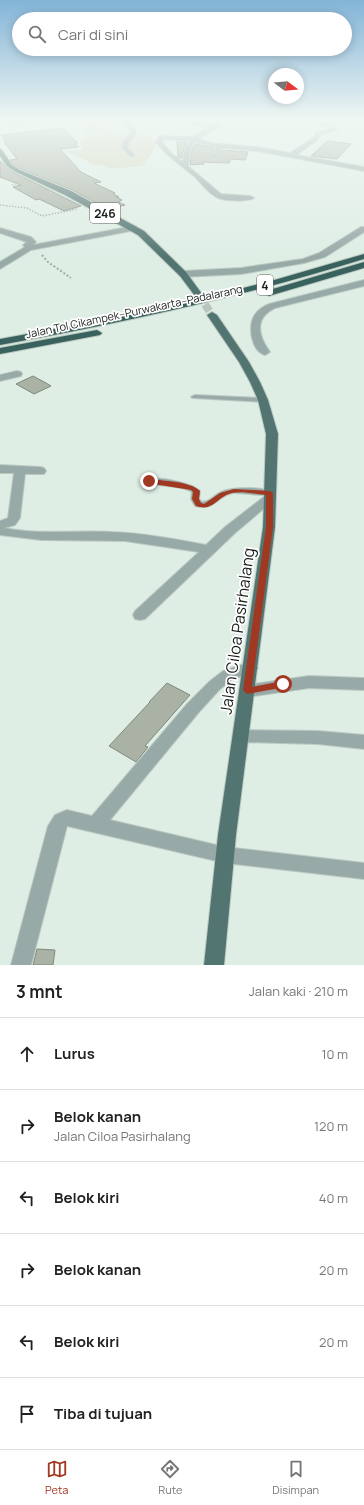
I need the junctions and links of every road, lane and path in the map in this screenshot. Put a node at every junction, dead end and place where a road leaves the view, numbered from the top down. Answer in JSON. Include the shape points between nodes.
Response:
{"nodes":[{"id":1,"x":12,"y":167,"type":"edge"},
{"id":2,"x":186,"y":167,"type":"edge"},
{"id":3,"x":353,"y":167,"type":"edge"},
{"id":4,"x":364,"y":169,"type":"edge"},
{"id":5,"x":250,"y":198,"type":"dead end"},
{"id":6,"x":0,"y":205,"type":"edge"},
{"id":7,"x":92,"y":205,"type":"junction"},
{"id":8,"x":133,"y":228,"type":"junction"},
{"id":9,"x":364,"y":229,"type":"edge"},
{"id":10,"x":0,"y":230,"type":"edge"},
{"id":11,"x":29,"y":248,"type":"junction"},
{"id":12,"x":364,"y":256,"type":"edge"},
{"id":13,"x":364,"y":265,"type":"edge"},
{"id":14,"x":0,"y":266,"type":"edge"},
{"id":15,"x":184,"y":274,"type":"junction"},
{"id":16,"x":71,"y":278,"type":"dead end"},
{"id":17,"x":364,"y":283,"type":"edge"},
{"id":18,"x":198,"y":294,"type":"tunnel mouth"},
{"id":19,"x":212,"y":315,"type":"tunnel mouth"},
{"id":20,"x":0,"y":342,"type":"edge"},
{"id":21,"x":0,"y":351,"type":"edge"},
{"id":22,"x":265,"y":352,"type":"dead end"},
{"id":23,"x":17,"y":374,"type":"dead end"},
{"id":24,"x":0,"y":378,"type":"edge"},
{"id":25,"x":194,"y":397,"type":"dead end"},
{"id":26,"x":263,"y":400,"type":"junction"},
{"id":27,"x":0,"y":470,"type":"edge"},
{"id":28,"x":20,"y":470,"type":"junction"},
{"id":29,"x":40,"y":471,"type":"dead end"},
{"id":30,"x":149,"y":481,"type":"dead end"},
{"id":31,"x":269,"y":496,"type":"junction"},
{"id":32,"x":0,"y":525,"type":"edge"},
{"id":33,"x":0,"y":531,"type":"edge"},
{"id":34,"x":210,"y":550,"type":"junction"},
{"id":35,"x":140,"y":615,"type":"dead end"},
{"id":36,"x":250,"y":668,"type":"junction"},
{"id":37,"x":364,"y":684,"type":"edge"},
{"id":38,"x":247,"y":690,"type":"junction"},
{"id":39,"x":241,"y":736,"type":"junction"},
{"id":40,"x":364,"y":742,"type":"edge"},
{"id":41,"x":95,"y":824,"type":"junction"},
{"id":42,"x":225,"y":855,"type":"junction"},
{"id":43,"x":364,"y":871,"type":"edge"},
{"id":44,"x":21,"y":965,"type":"edge"},
{"id":45,"x":214,"y":965,"type":"edge"}],
"edges":[{"from":1,"to":7,"type":"main road","number":"246"},
{"from":2,"to":5,"type":"street","via":[[222,197]]},
{"from":3,"to":4,"type":"street"},
{"from":6,"to":7,"type":"path","via":[[28,208],[42,216]]},
{"from":7,"to":8,"type":"main road","number":"246"},
{"from":8,"to":11,"type":"street"},
{"from":8,"to":15,"type":"main road","number":"246","via":[[146,237]]},
{"from":9,"to":15,"type":"street","via":[[322,255],[304,261],[241,271]]},
{"from":10,"to":11,"type":"street","via":[[28,239],[32,242],[27,245]]},
{"from":11,"to":14,"type":"street"},
{"from":11,"to":16,"type":"path"},
{"from":12,"to":20,"type":"highway","name":"Jalan Tol Cikampek–Purwakarta–Padalarang","number":"4","via":[[164,311]]},
{"from":13,"to":21,"type":"highway","name":"Jalan Tol Cikampek–Purwakarta–Padalarang","number":"4","via":[[249,298],[166,318]]},
{"from":15,"to":18,"type":"main road","number":"246"},
{"from":17,"to":22,"type":"street","via":[[272,306],[265,310],[255,326],[257,338]]},
{"from":19,"to":26,"type":"main road","name":"Jalan Ciloa Pasirhalang","via":[[244,362]]},
{"from":23,"to":24,"type":"street"},
{"from":25,"to":26,"type":"lane"},
{"from":26,"to":31,"type":"main road","name":"Jalan Ciloa Pasirhalang","via":[[272,434]]},
{"from":27,"to":28,"type":"street"},
{"from":28,"to":29,"type":"street"},
{"from":28,"to":32,"type":"street","via":[[14,518],[11,522]]},
{"from":30,"to":31,"type":"lane","via":[[187,486],[196,491],[195,499],[203,506],[208,506],[222,494],[234,491]]},
{"from":31,"to":34,"type":"street"},
{"from":31,"to":36,"type":"main road","name":"Jalan Ciloa Pasirhalang","via":[[268,534]]},
{"from":33,"to":34,"type":"street","via":[[19,535],[114,536]]},
{"from":34,"to":35,"type":"street"},
{"from":36,"to":38,"type":"main road","name":"Jalan Ciloa Pasirhalang"},
{"from":36,"to":41,"type":"street","via":[[228,675],[214,685]]},
{"from":37,"to":38,"type":"street","via":[[309,682]]},
{"from":38,"to":39,"type":"main road","name":"Jalan Ciloa Pasirhalang"},
{"from":39,"to":40,"type":"street","via":[[302,736]]},
{"from":39,"to":42,"type":"main road","name":"Jalan Ciloa Pasirhalang"},
{"from":41,"to":42,"type":"street"},
{"from":41,"to":44,"type":"street","via":[[67,818],[61,820]]},
{"from":42,"to":43,"type":"street"},
{"from":42,"to":45,"type":"main road","name":"Jalan Ciloa Pasirhalang"}]}
